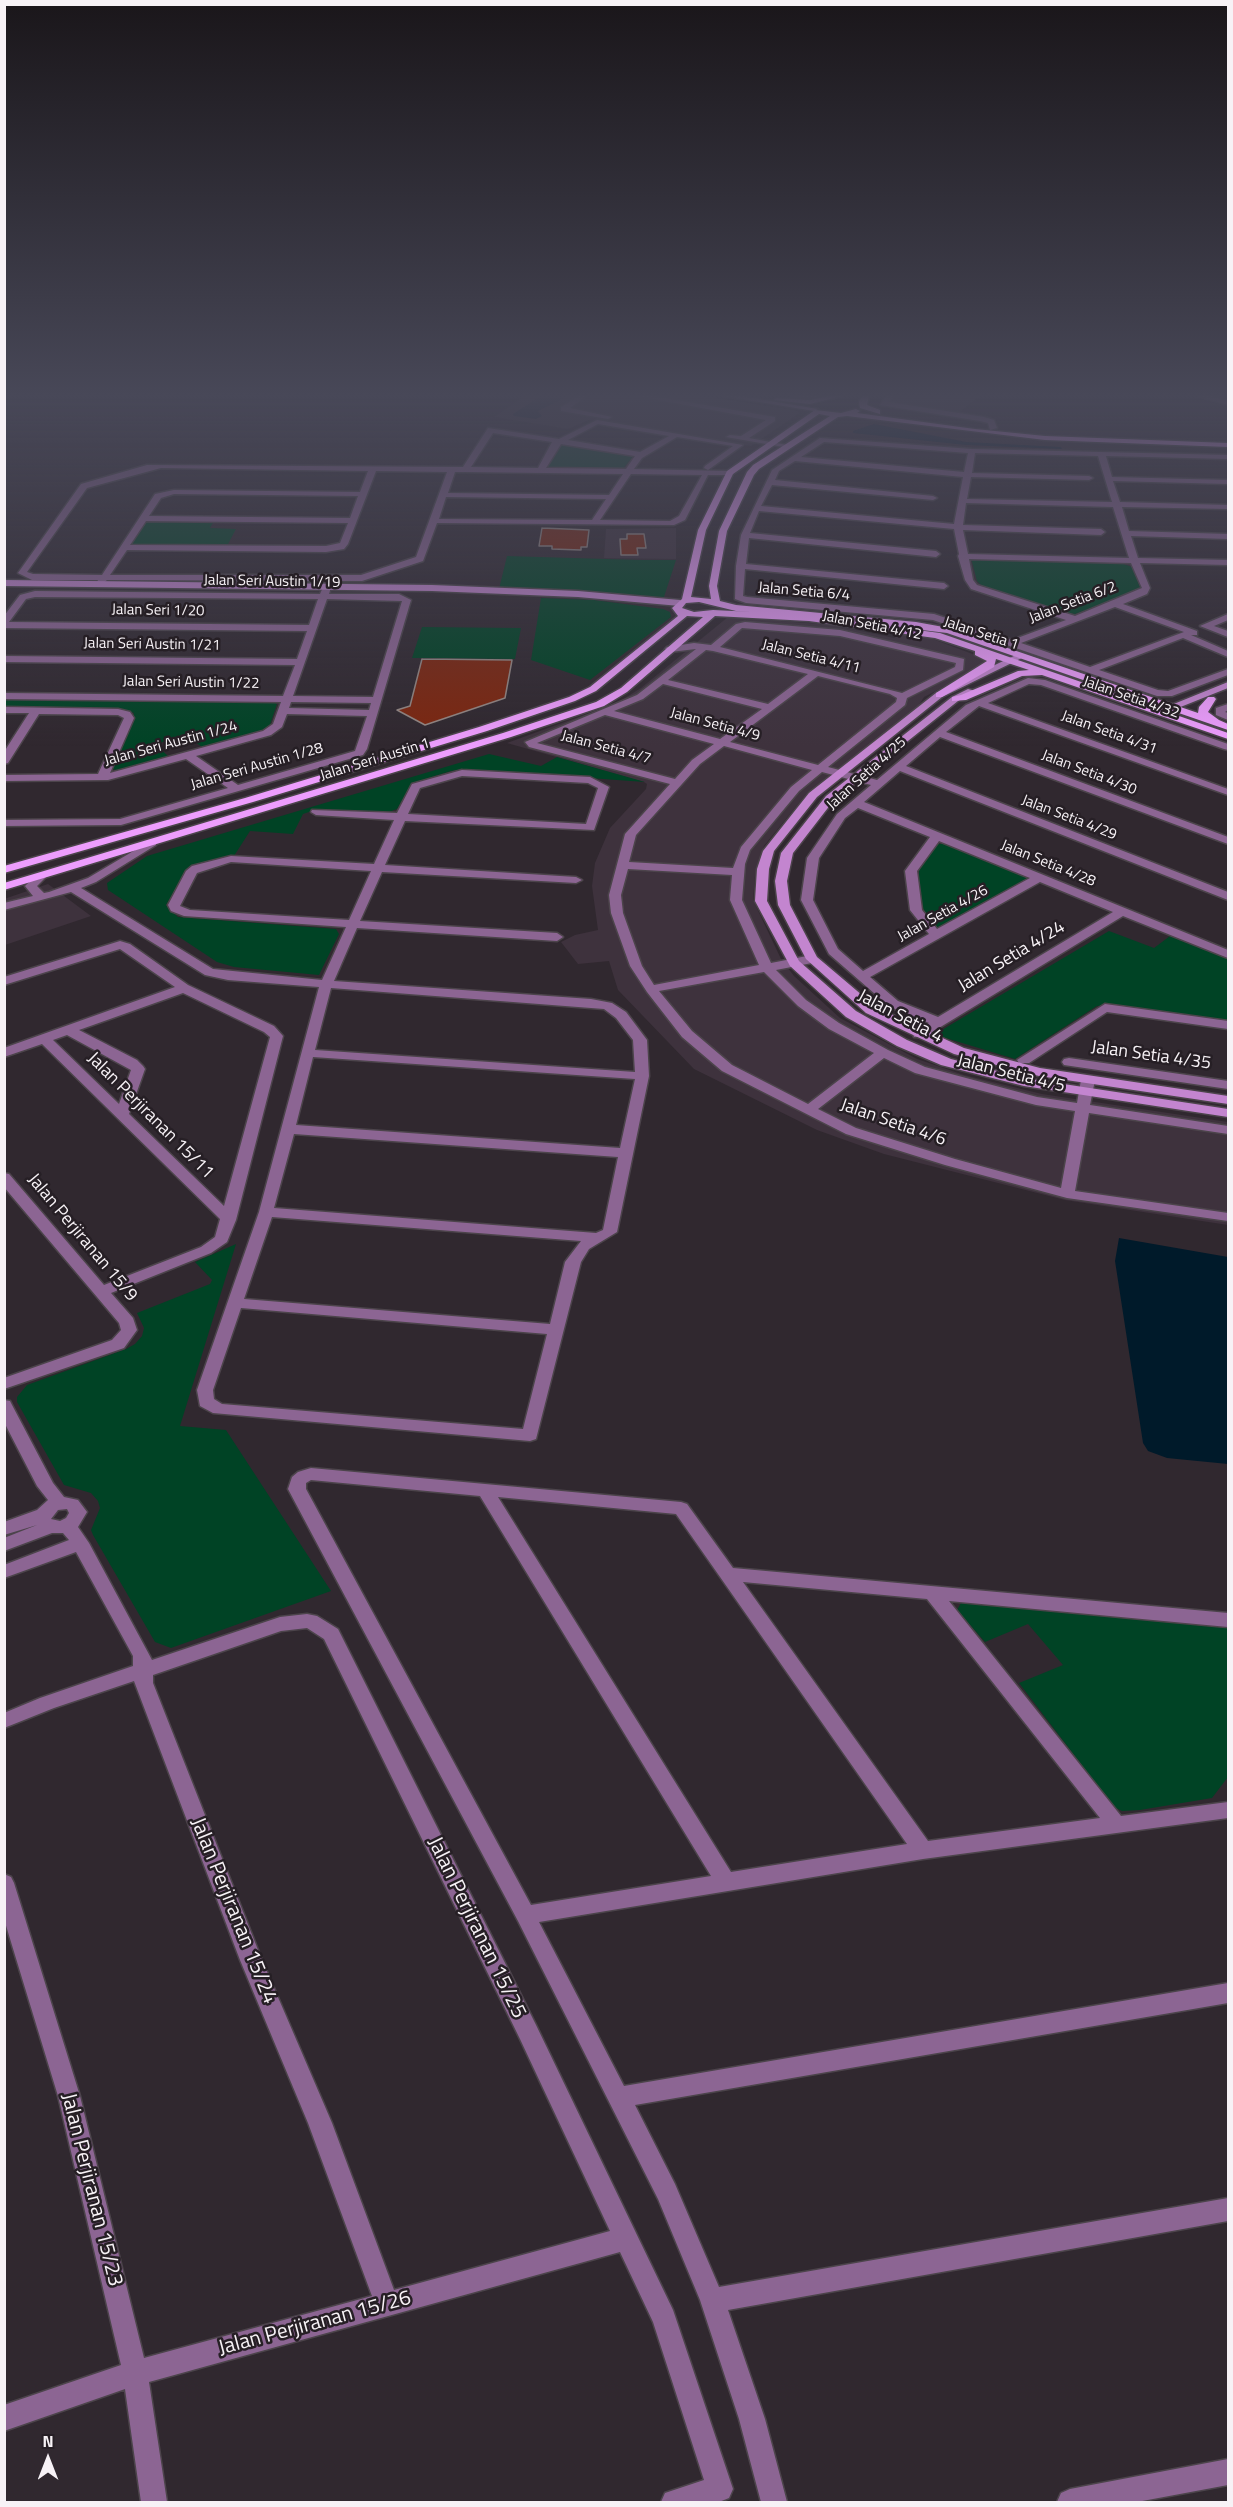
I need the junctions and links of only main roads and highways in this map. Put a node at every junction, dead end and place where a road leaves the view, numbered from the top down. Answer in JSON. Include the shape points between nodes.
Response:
{"nodes":[{"id":1,"x":710,"y":513,"type":"edge"},
{"id":2,"x":731,"y":513,"type":"edge"},
{"id":3,"x":682,"y":606,"type":"junction"},
{"id":4,"x":716,"y":607,"type":"junction"},
{"id":5,"x":937,"y":635,"type":"junction"},
{"id":6,"x":1024,"y":661,"type":"junction"},
{"id":7,"x":939,"y":695,"type":"road end"},
{"id":8,"x":1112,"y":697,"type":"junction"},
{"id":9,"x":955,"y":699,"type":"road end"},
{"id":10,"x":1211,"y":699,"type":"road end"},
{"id":11,"x":1169,"y":711,"type":"junction"},
{"id":12,"x":1217,"y":723,"type":"junction"},
{"id":13,"x":1228,"y":727,"type":"edge"},
{"id":14,"x":1228,"y":736,"type":"edge"},
{"id":15,"x":4,"y":872,"type":"edge"},
{"id":16,"x":17,"y":883,"type":"junction"},
{"id":17,"x":4,"y":887,"type":"edge"}],
"edges":[{"from":1,"to":3,"type":"main road","name":"Jalan Seri Austin 1","via":[[702,530]]},
{"from":2,"to":4,"type":"main road","via":[[713,586]]},
{"from":3,"to":4,"type":"main road","via":[[699,599]]},
{"from":3,"to":4,"type":"main road","via":[[694,615]]},
{"from":3,"to":15,"type":"main road","name":"Jalan Seri Austin 1","via":[[681,619],[593,689],[572,699]]},
{"from":4,"to":5,"type":"main road","name":"Jalan Setia 1"},
{"from":4,"to":6,"type":"main road","name":"Jalan Setia 1","via":[[916,625],[949,631]]},
{"from":4,"to":16,"type":"main road","name":"Jalan Seri Austin 1","via":[[624,690],[600,704]]},
{"from":5,"to":6,"type":"main road","name":"Jalan Setia 1"},
{"from":5,"to":7,"type":"main road","via":[[992,660],[991,665]]},
{"from":6,"to":8,"type":"main road","name":"Jalan Setia 1"},
{"from":6,"to":11,"type":"main road","name":"Jalan Setia 1"},
{"from":8,"to":9,"type":"main road","via":[[1049,675],[1021,673]]},
{"from":8,"to":11,"type":"main road","name":"Jalan Setia 1"},
{"from":10,"to":12,"type":"main road","via":[[1203,713]]},
{"from":11,"to":12,"type":"main road","name":"Jalan Setia 1"},
{"from":11,"to":14,"type":"main road","name":"Jalan Setia 1"},
{"from":12,"to":13,"type":"main road","name":"Jalan Setia 1"},
{"from":15,"to":16,"type":"main road"},
{"from":16,"to":17,"type":"main road","name":"Jalan Seri Austin 1"}]}
